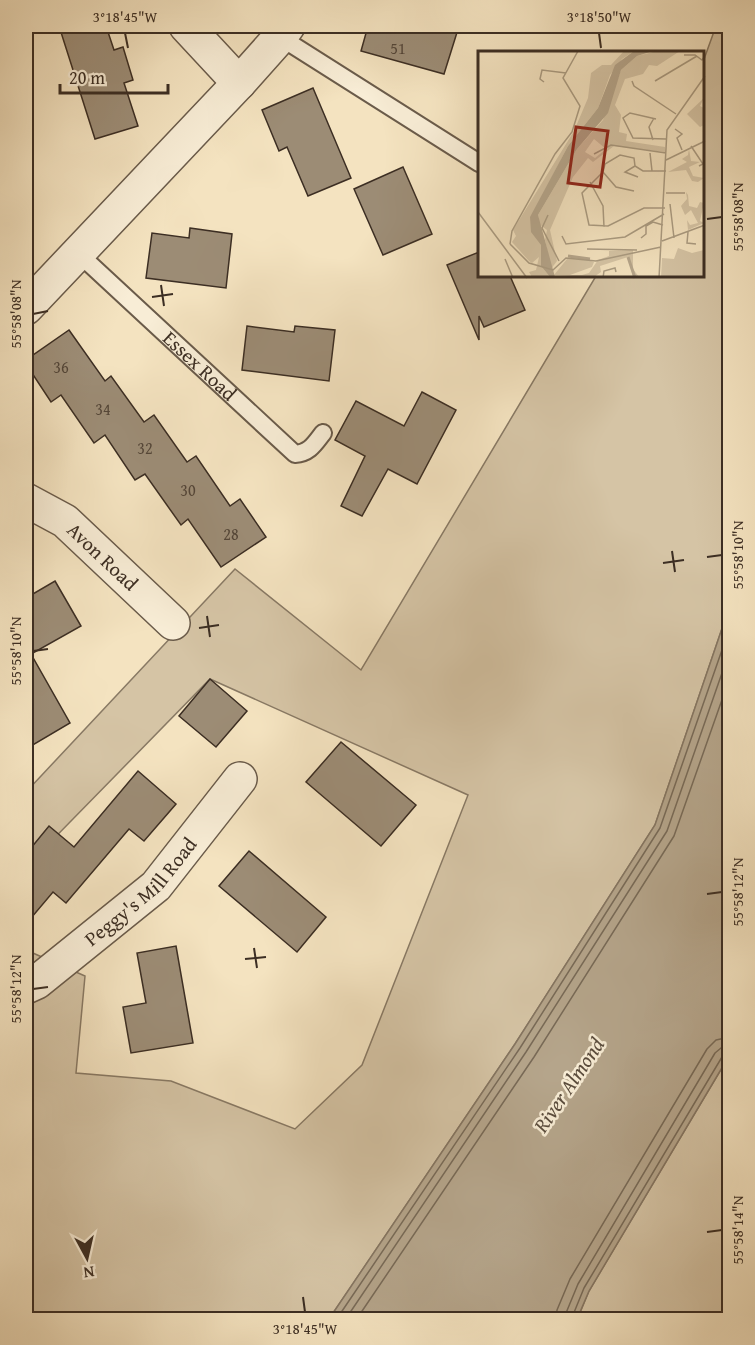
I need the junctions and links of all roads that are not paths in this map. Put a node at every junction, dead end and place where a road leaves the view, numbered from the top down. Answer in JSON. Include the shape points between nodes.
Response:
{"nodes":[{"id":1,"x":186,"y":26,"type":"edge"},
{"id":2,"x":284,"y":32,"type":"edge"},
{"id":3,"x":238,"y":83,"type":"junction"},
{"id":4,"x":478,"y":162,"type":"edge"},
{"id":5,"x":78,"y":253,"type":"junction"},
{"id":6,"x":26,"y":308,"type":"edge"},
{"id":7,"x":323,"y":433,"type":"dead end"},
{"id":8,"x":26,"y":500,"type":"edge"},
{"id":9,"x":173,"y":623,"type":"dead end"},
{"id":10,"x":240,"y":779,"type":"dead end"},
{"id":11,"x":26,"y":987,"type":"edge"}],
"edges":[{"from":1,"to":3,"type":"street"},
{"from":2,"to":3,"type":"street"},
{"from":2,"to":4,"type":"lane"},
{"from":3,"to":5,"type":"street"},
{"from":5,"to":6,"type":"street"},
{"from":5,"to":7,"type":"lane","name":"Essex Road","via":[[296,454],[309,450]]},
{"from":8,"to":9,"type":"street","name":"Avon Road","via":[[65,521]]},
{"from":10,"to":11,"type":"street","name":"Peggy's Mill Road","via":[[156,886]]}]}
